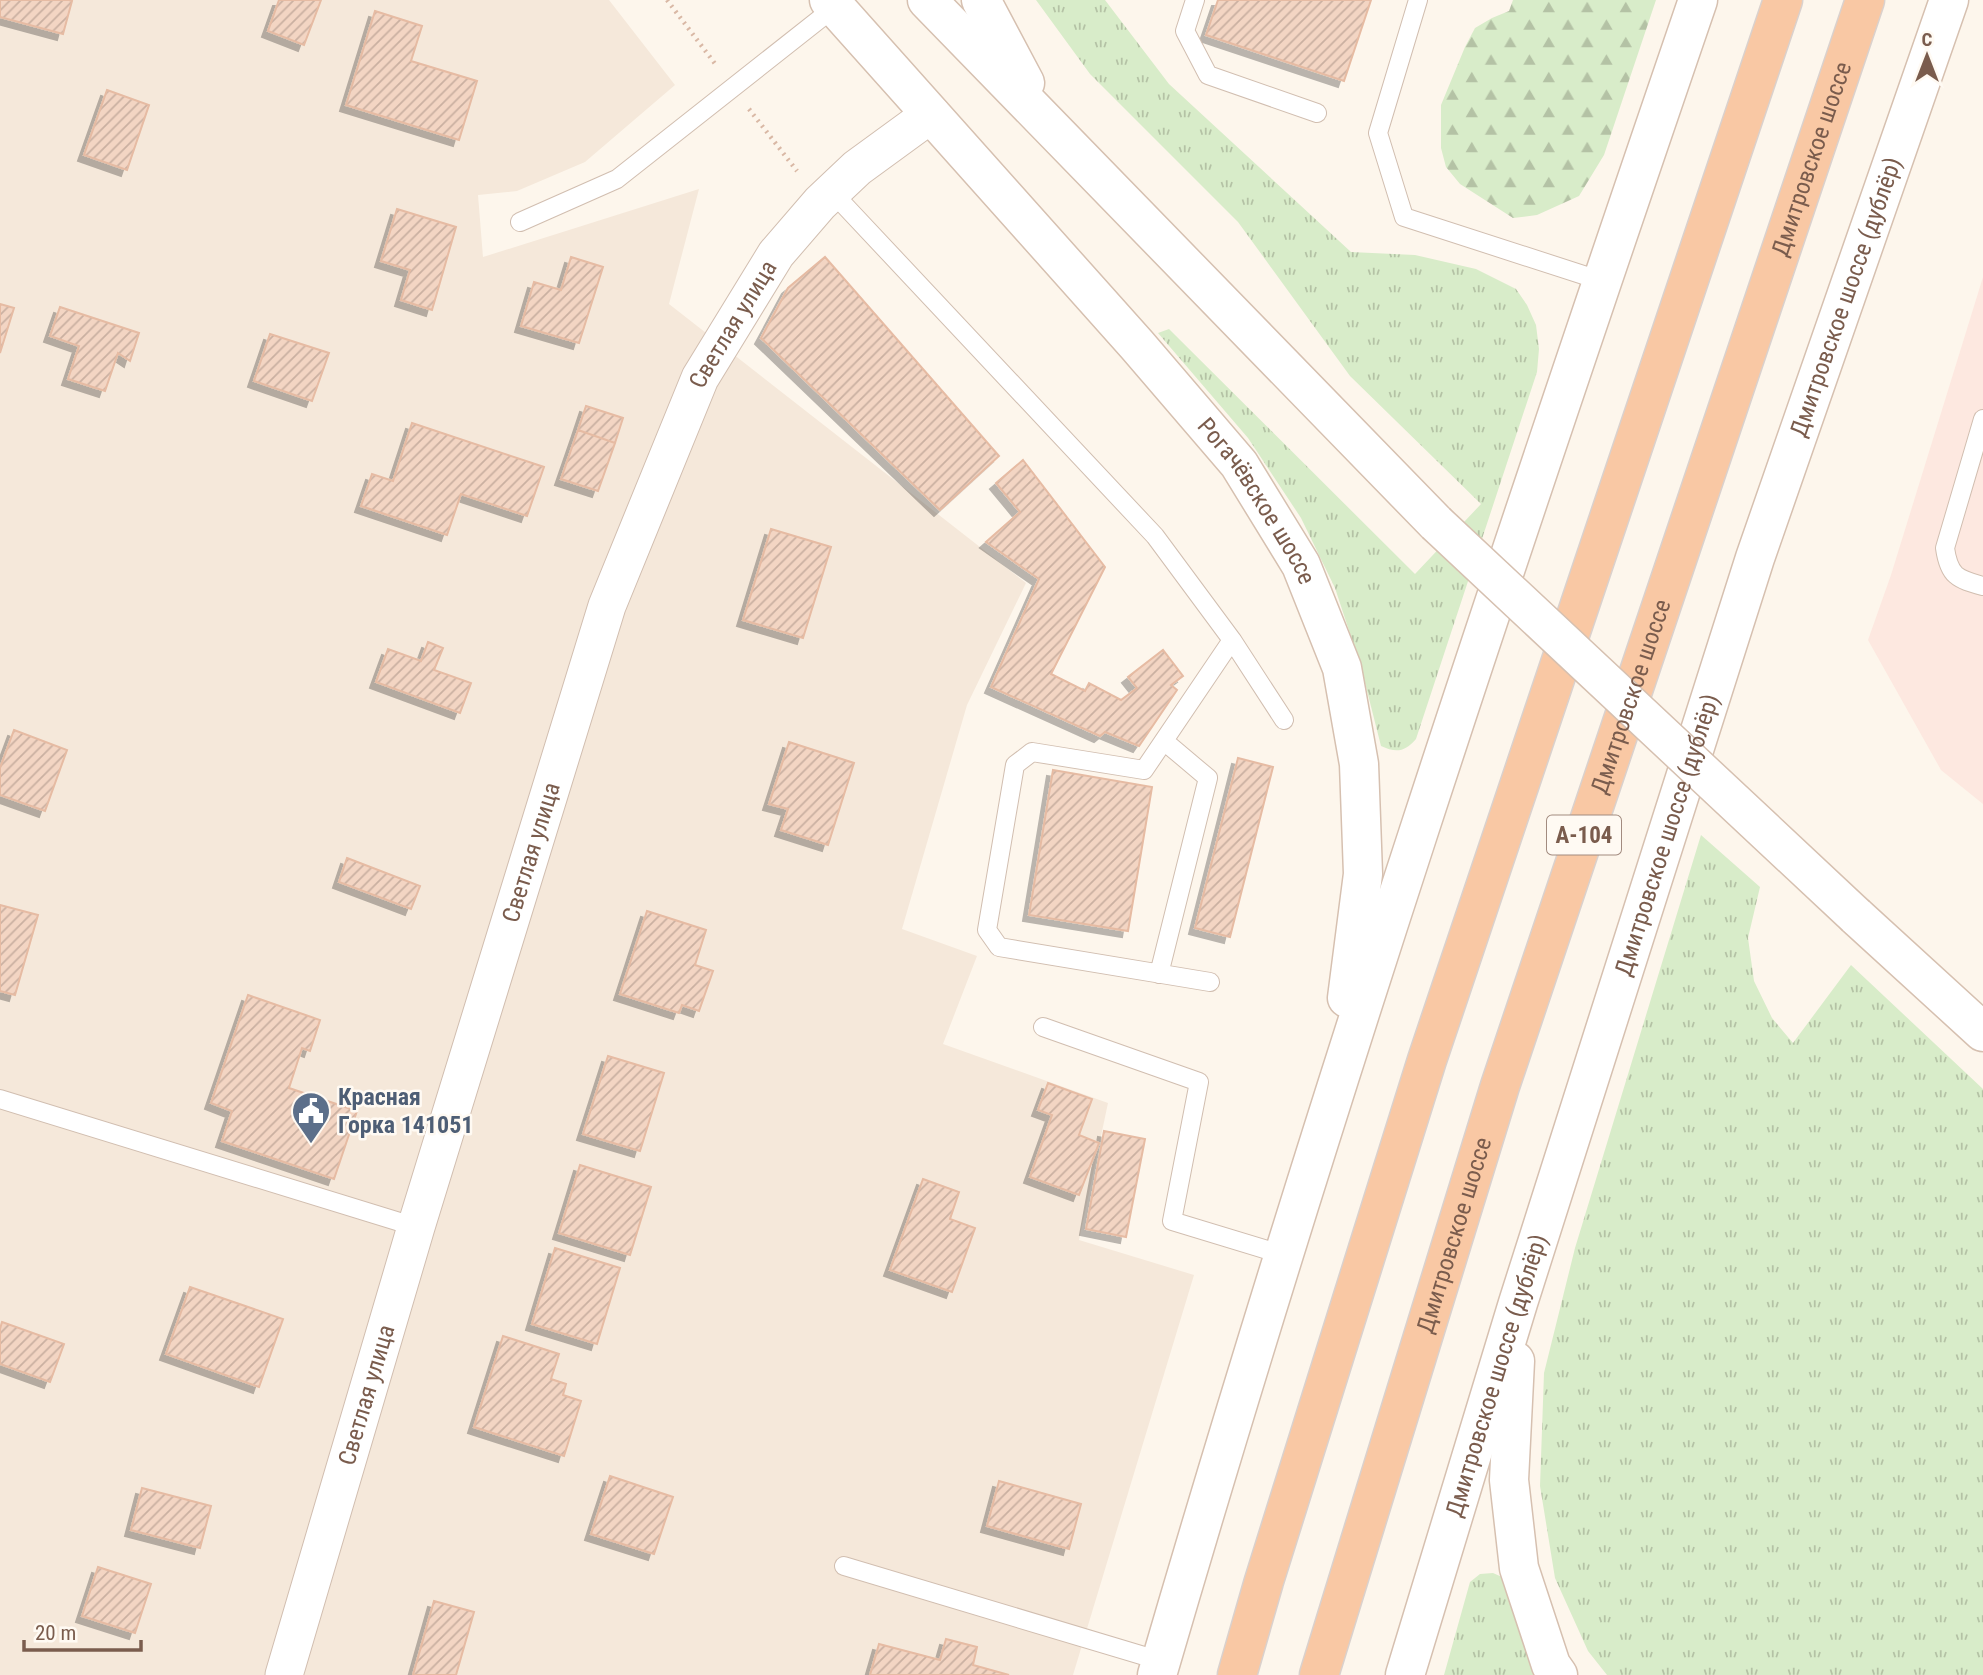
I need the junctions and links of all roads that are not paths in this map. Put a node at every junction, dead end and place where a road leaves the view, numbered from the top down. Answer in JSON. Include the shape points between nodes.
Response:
{"nodes":[{"id":1,"x":927,"y":0,"type":"edge"},
{"id":2,"x":981,"y":0,"type":"edge"},
{"id":3,"x":1195,"y":0,"type":"edge"},
{"id":4,"x":1418,"y":0,"type":"edge"},
{"id":5,"x":1698,"y":0,"type":"edge"},
{"id":6,"x":1783,"y":0,"type":"edge"},
{"id":7,"x":1865,"y":0,"type":"edge"},
{"id":8,"x":1950,"y":0,"type":"edge"},
{"id":9,"x":832,"y":3,"type":"edge"},
{"id":10,"x":1317,"y":113,"type":"dead end"},
{"id":11,"x":931,"y":114,"type":"junction"},
{"id":12,"x":1050,"y":127,"type":"junction"},
{"id":13,"x":832,"y":192,"type":"junction"},
{"id":14,"x":520,"y":222,"type":"dead end"},
{"id":15,"x":1602,"y":281,"type":"junction"},
{"id":16,"x":1983,"y":419,"type":"edge"},
{"id":17,"x":1975,"y":478,"type":"edge"},
{"id":18,"x":1983,"y":586,"type":"edge"},
{"id":19,"x":1233,"y":640,"type":"junction"},
{"id":20,"x":1284,"y":720,"type":"dead end"},
{"id":21,"x":1164,"y":741,"type":"junction"},
{"id":22,"x":1159,"y":974,"type":"junction"},
{"id":23,"x":1210,"y":982,"type":"dead end"},
{"id":24,"x":1043,"y":1027,"type":"dead end"},
{"id":25,"x":1983,"y":1032,"type":"edge"},
{"id":26,"x":0,"y":1099,"type":"edge"},
{"id":27,"x":1320,"y":1135,"type":"junction"},
{"id":28,"x":416,"y":1227,"type":"junction"},
{"id":29,"x":1284,"y":1255,"type":"junction"},
{"id":30,"x":1518,"y":1303,"type":"junction"},
{"id":31,"x":844,"y":1566,"type":"dead end"},
{"id":32,"x":1159,"y":1668,"type":"edge"},
{"id":33,"x":284,"y":1675,"type":"edge"},
{"id":34,"x":1237,"y":1675,"type":"edge"},
{"id":35,"x":1319,"y":1675,"type":"edge"},
{"id":36,"x":1405,"y":1675,"type":"edge"},
{"id":37,"x":1558,"y":1675,"type":"edge"}],
"edges":[{"from":1,"to":12,"type":"main road"},
{"from":2,"to":12,"type":"main road"},
{"from":3,"to":10,"type":"lane","via":[[1185,31],[1208,75]]},
{"from":4,"to":15,"type":"lane","via":[[1378,133],[1405,216]]},
{"from":5,"to":15,"type":"main road"},
{"from":6,"to":34,"type":"highway","number":"А-104","via":[[1427,1060]]},
{"from":7,"to":35,"type":"highway","name":"Дмитровское шоссе","number":"А-104","via":[[1500,1086]]},
{"from":8,"to":30,"type":"main road","name":"Дмитровское шоссе (дублёр)","via":[[1755,558]]},
{"from":9,"to":11,"type":"main road","name":"Рогачёвское шоссе"},
{"from":9,"to":14,"type":"lane","via":[[617,180]]},
{"from":11,"to":13,"type":"street","name":"Светлая улица"},
{"from":11,"to":27,"type":"main road","name":"Рогачёвское шоссе","via":[[1239,464],[1301,565],[1342,668],[1359,764],[1363,874],[1350,986]]},
{"from":12,"to":25,"type":"main road","bridge":true,"via":[[1436,523]]},
{"from":13,"to":19,"type":"lane","via":[[1155,536]]},
{"from":13,"to":28,"type":"street","name":"Светлая улица","via":[[776,254],[700,378],[612,593]]},
{"from":15,"to":27,"type":"main road"},
{"from":16,"to":17,"type":"lane"},
{"from":17,"to":18,"type":"lane","via":[[1945,548],[1948,566],[1963,581]]},
{"from":19,"to":20,"type":"lane"},
{"from":19,"to":21,"type":"lane"},
{"from":21,"to":22,"type":"lane","via":[[1208,778]]},
{"from":21,"to":22,"type":"lane","via":[[1144,771],[1032,752],[1015,765],[987,930],[999,947]]},
{"from":22,"to":23,"type":"lane"},
{"from":24,"to":29,"type":"lane","via":[[1199,1082],[1172,1221]]},
{"from":26,"to":28,"type":"lane"},
{"from":27,"to":29,"type":"main road"},
{"from":28,"to":33,"type":"street","name":"Светлая улица"},
{"from":29,"to":32,"type":"main road"},
{"from":30,"to":36,"type":"main road","name":"Дмитровское шоссе (дублёр)"},
{"from":30,"to":37,"type":"main road","via":[[1509,1480],[1519,1568]]},
{"from":31,"to":32,"type":"lane"}]}
